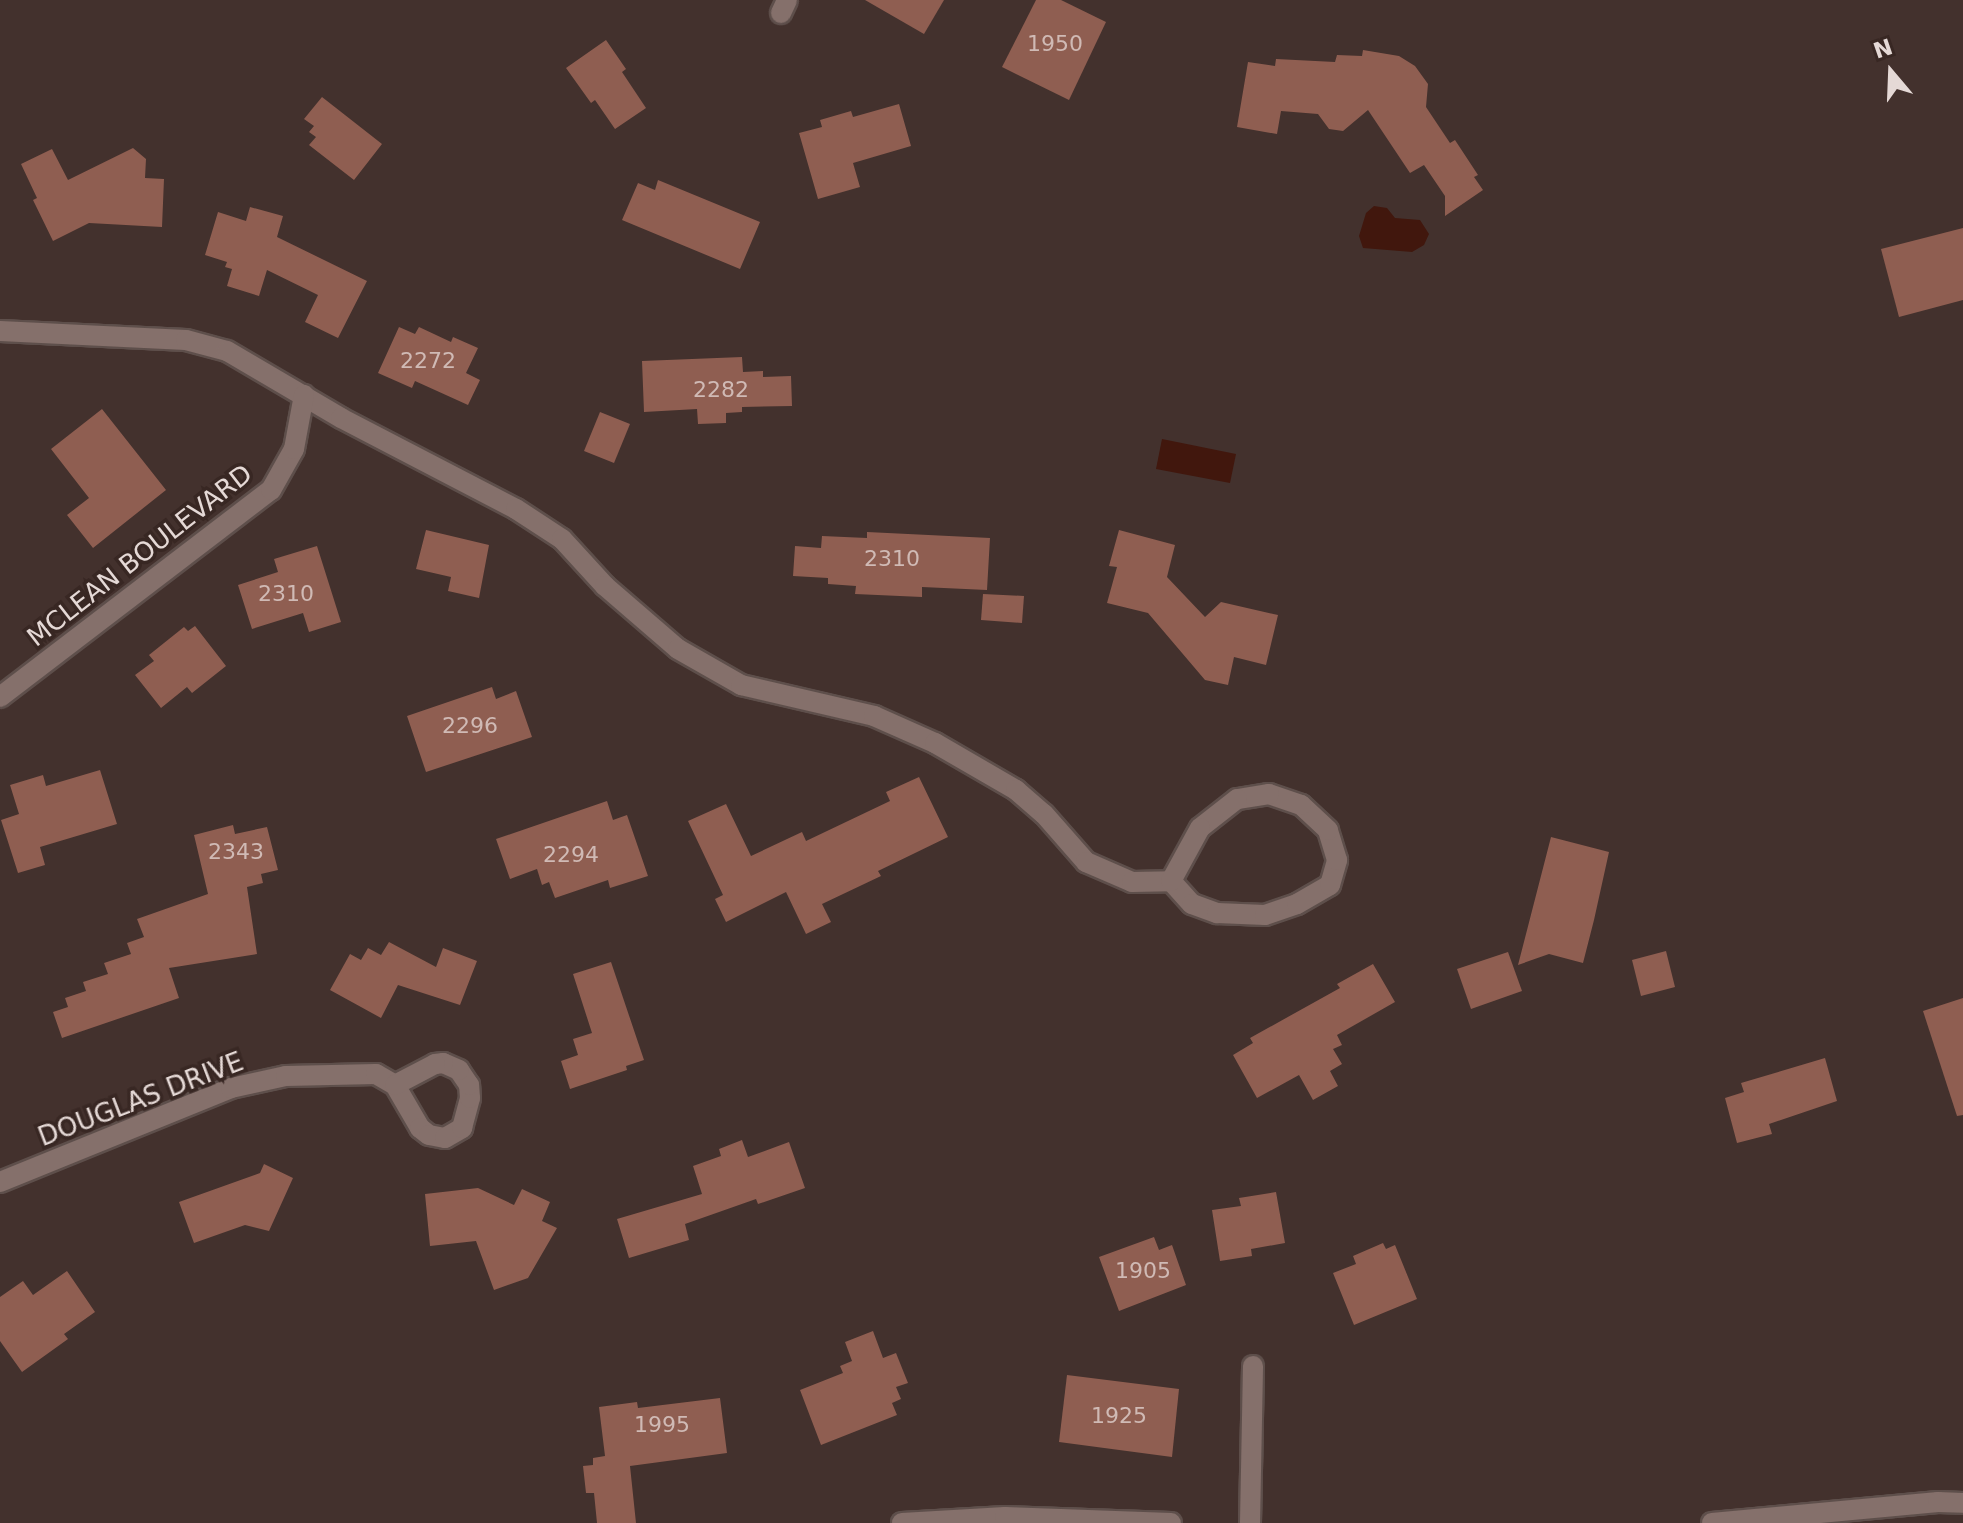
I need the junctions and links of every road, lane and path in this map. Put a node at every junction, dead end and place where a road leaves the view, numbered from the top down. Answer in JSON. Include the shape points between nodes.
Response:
{"nodes":[{"id":1,"x":0,"y":331,"type":"edge"},
{"id":2,"x":304,"y":395,"type":"junction"},
{"id":3,"x":0,"y":697,"type":"edge"},
{"id":4,"x":1171,"y":881,"type":"junction"},
{"id":5,"x":395,"y":1085,"type":"dead end"},
{"id":6,"x":0,"y":1182,"type":"edge"},
{"id":7,"x":1253,"y":1366,"type":"dead end"},
{"id":8,"x":1963,"y":1503,"type":"edge"},
{"id":9,"x":1793,"y":1518,"type":"edge"},
{"id":10,"x":902,"y":1523,"type":"edge"},
{"id":11,"x":1171,"y":1523,"type":"edge"},
{"id":12,"x":1250,"y":1523,"type":"edge"},
{"id":13,"x":1712,"y":1523,"type":"edge"}],
"edges":[{"from":1,"to":2,"type":"street","via":[[186,340],[227,351]]},
{"from":2,"to":3,"type":"street","name":"MCLEAN BOULEVARD","via":[[294,449],[271,490]]},
{"from":2,"to":4,"type":"street","via":[[562,539],[605,586],[678,649],[741,685],[874,716],[935,743],[1016,790],[1086,862],[1132,882]]},
{"from":4,"to":4,"type":"street","via":[[1200,828],[1237,799],[1269,794],[1301,805],[1328,830],[1337,860],[1330,885],[1265,915],[1205,909],[1192,904]]},
{"from":5,"to":6,"type":"street","name":"DOUGLAS DRIVE","via":[[376,1074],[337,1072],[231,1088]]},
{"from":7,"to":12,"type":"street"},
{"from":8,"to":9,"type":"street"},
{"from":9,"to":13,"type":"street"},
{"from":10,"to":11,"type":"street","via":[[1005,1517]]}]}
